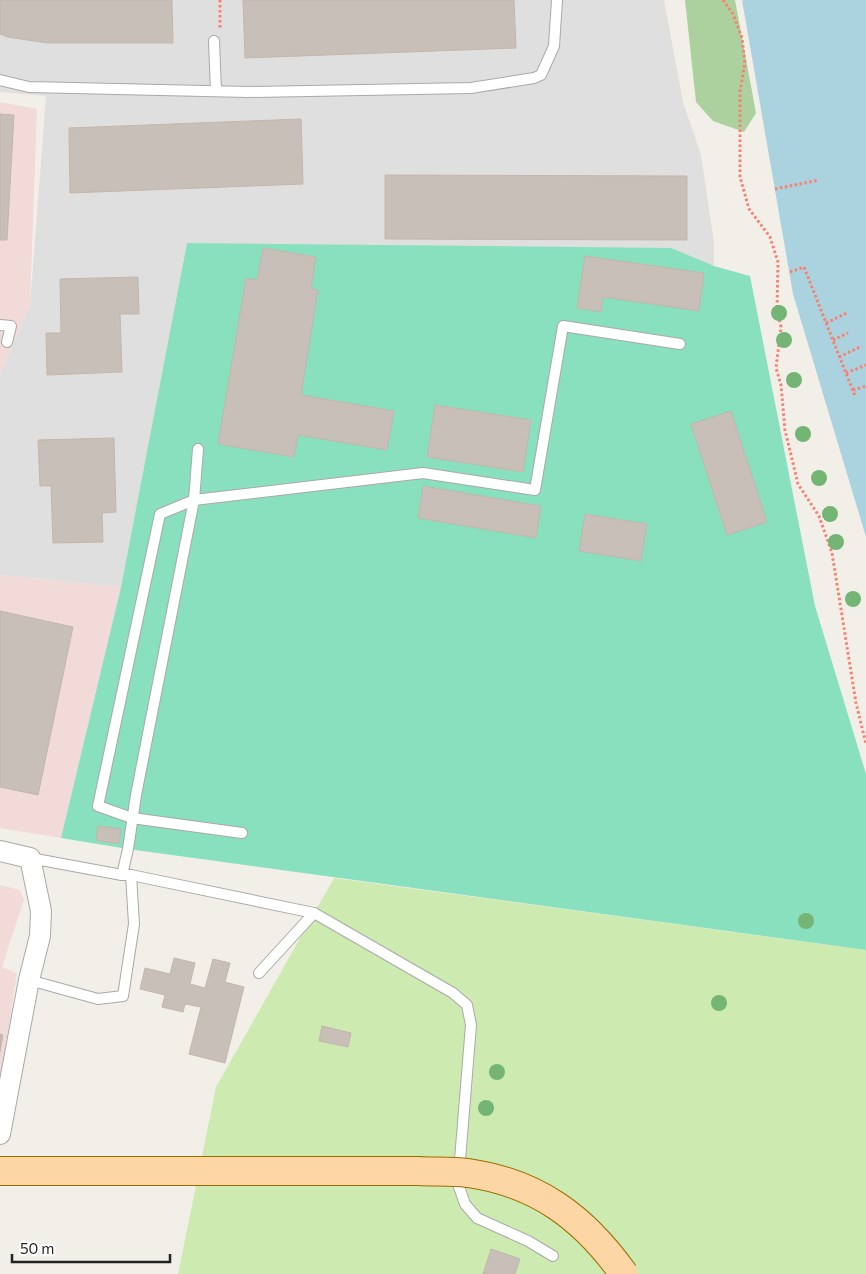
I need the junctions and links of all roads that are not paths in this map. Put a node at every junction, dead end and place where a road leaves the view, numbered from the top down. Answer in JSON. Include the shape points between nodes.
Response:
{"nodes":[{"id":1,"x":557,"y":0,"type":"edge"},
{"id":2,"x":217,"y":38,"type":"road end"},
{"id":3,"x":0,"y":80,"type":"edge"},
{"id":4,"x":216,"y":91,"type":"junction"},
{"id":5,"x":0,"y":325,"type":"edge"},
{"id":6,"x":7,"y":342,"type":"dead end"},
{"id":7,"x":680,"y":344,"type":"dead end"},
{"id":8,"x":198,"y":449,"type":"dead end"},
{"id":9,"x":194,"y":500,"type":"junction"},
{"id":10,"x":132,"y":818,"type":"junction"},
{"id":11,"x":242,"y":834,"type":"dead end"},
{"id":12,"x":0,"y":851,"type":"edge"},
{"id":13,"x":30,"y":858,"type":"junction"},
{"id":14,"x":127,"y":875,"type":"junction"},
{"id":15,"x":314,"y":913,"type":"junction"},
{"id":16,"x":259,"y":973,"type":"dead end"},
{"id":17,"x":29,"y":980,"type":"junction"},
{"id":18,"x":0,"y":1134,"type":"edge"},
{"id":19,"x":0,"y":1171,"type":"edge"},
{"id":20,"x":553,"y":1256,"type":"dead end"},
{"id":21,"x":624,"y":1274,"type":"edge"}],
"edges":[{"from":1,"to":4,"type":"lane","via":[[554,46],[541,75],[534,78],[471,88]]},
{"from":2,"to":4,"type":"lane"},
{"from":3,"to":4,"type":"lane","via":[[29,88]]},
{"from":5,"to":6,"type":"lane","via":[[11,326]]},
{"from":7,"to":9,"type":"lane","via":[[563,326],[535,490],[423,473]]},
{"from":8,"to":9,"type":"lane"},
{"from":9,"to":10,"type":"lane"},
{"from":9,"to":10,"type":"lane","via":[[160,514],[98,806]]},
{"from":10,"to":11,"type":"lane"},
{"from":10,"to":14,"type":"lane"},
{"from":12,"to":13,"type":"street"},
{"from":13,"to":14,"type":"lane"},
{"from":13,"to":17,"type":"street","via":[[41,911],[40,936]]},
{"from":14,"to":15,"type":"lane"},
{"from":14,"to":17,"type":"lane","via":[[134,924],[123,996],[98,998]]},
{"from":15,"to":16,"type":"lane"},
{"from":15,"to":20,"type":"lane","via":[[453,993],[467,1005],[471,1025],[458,1184],[465,1204],[477,1218]]},
{"from":17,"to":18,"type":"street"},
{"from":19,"to":21,"type":"main road","bridge":true,"via":[[468,1173],[508,1182],[545,1197],[578,1221],[606,1249]]}]}
